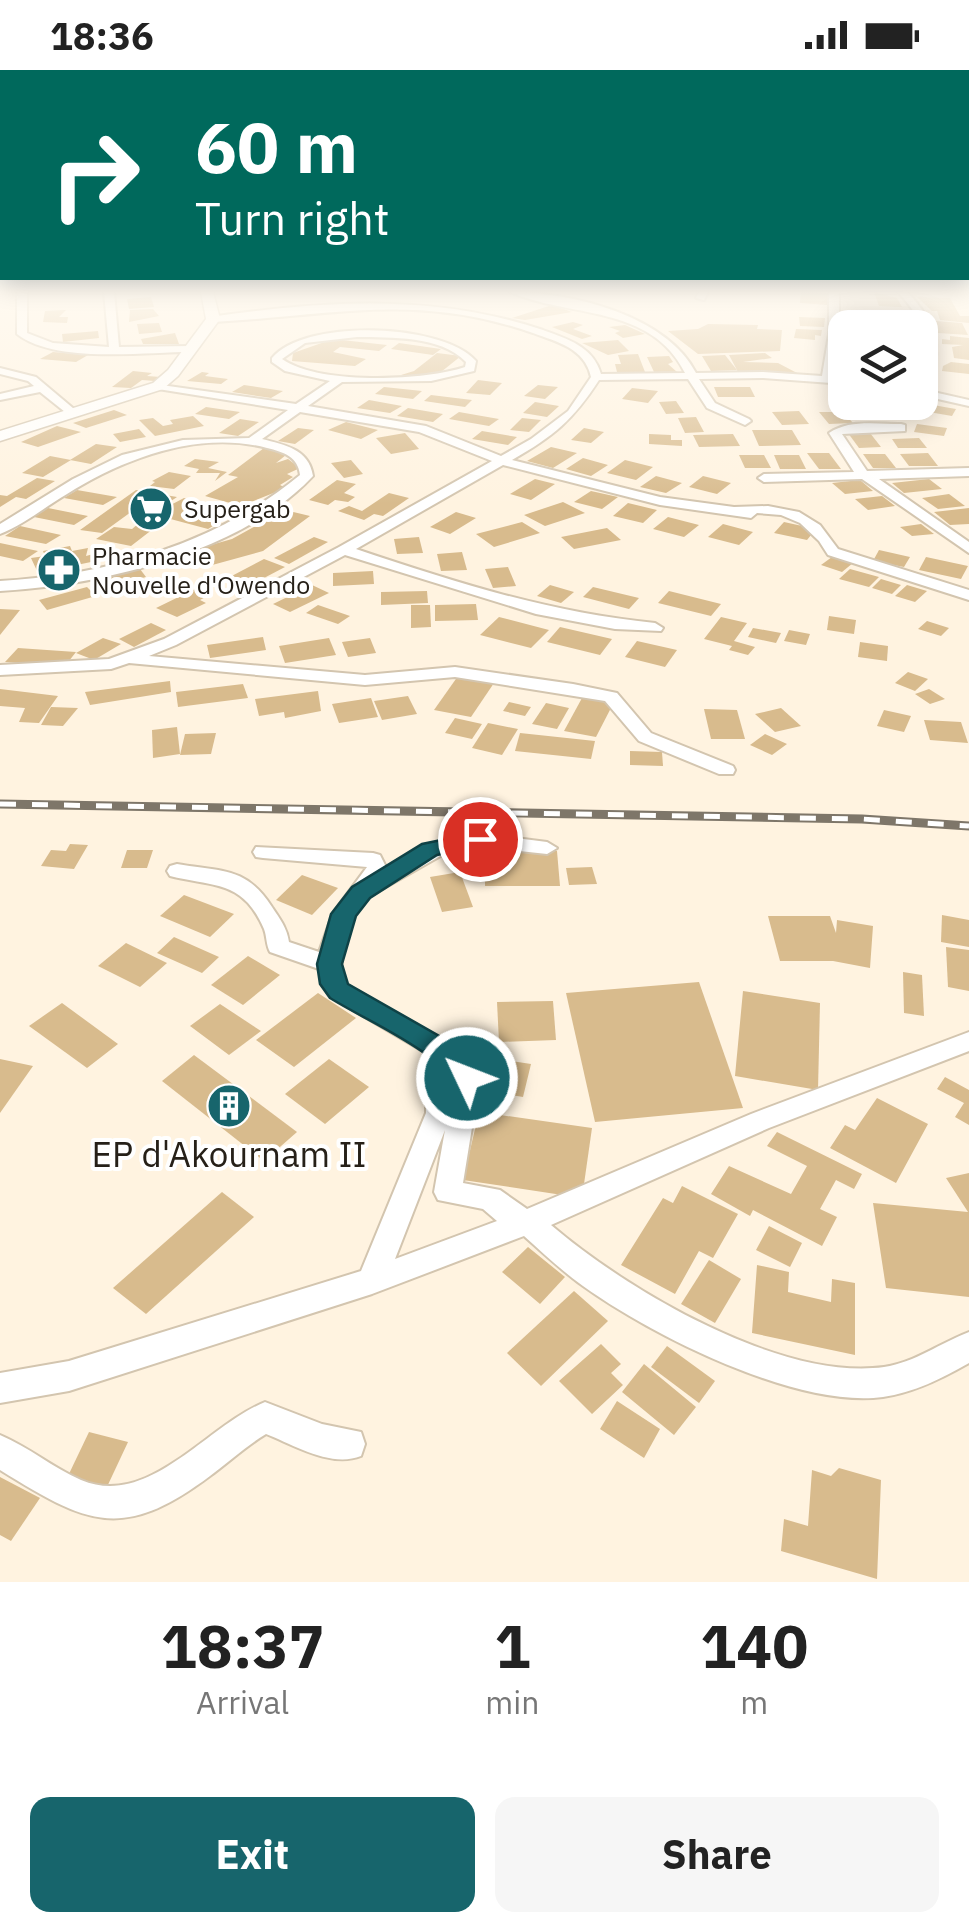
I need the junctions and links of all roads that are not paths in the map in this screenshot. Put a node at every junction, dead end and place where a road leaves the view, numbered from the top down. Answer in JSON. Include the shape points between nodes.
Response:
{"nodes":[{"id":1,"x":179,"y":363,"type":"edge"},
{"id":2,"x":279,"y":363,"type":"edge"},
{"id":3,"x":469,"y":363,"type":"edge"},
{"id":4,"x":592,"y":363,"type":"edge"},
{"id":5,"x":683,"y":363,"type":"edge"},
{"id":6,"x":829,"y":363,"type":"edge"},
{"id":7,"x":0,"y":371,"type":"edge"},
{"id":8,"x":692,"y":376,"type":"junction"},
{"id":9,"x":596,"y":377,"type":"junction"},
{"id":10,"x":341,"y":378,"type":"junction"},
{"id":11,"x":827,"y":378,"type":"joint"},
{"id":12,"x":158,"y":386,"type":"junction"},
{"id":13,"x":42,"y":388,"type":"junction"},
{"id":14,"x":938,"y":396,"type":"edge"},
{"id":15,"x":0,"y":397,"type":"edge"},
{"id":16,"x":969,"y":403,"type":"edge"},
{"id":17,"x":298,"y":408,"type":"junction"},
{"id":18,"x":74,"y":414,"type":"junction"},
{"id":19,"x":746,"y":421,"type":"dead end"},
{"id":20,"x":901,"y":428,"type":"dead end"},
{"id":21,"x":0,"y":436,"type":"edge"},
{"id":22,"x":254,"y":440,"type":"junction"},
{"id":23,"x":502,"y":461,"type":"junction"},
{"id":24,"x":969,"y":472,"type":"edge"},
{"id":25,"x":861,"y":473,"type":"junction"},
{"id":26,"x":764,"y":478,"type":"dead end"},
{"id":27,"x":732,"y":511,"type":"junction"},
{"id":28,"x":750,"y":514,"type":"dead end"},
{"id":29,"x":0,"y":530,"type":"edge"},
{"id":30,"x":969,"y":549,"type":"edge"},
{"id":31,"x":344,"y":550,"type":"junction"},
{"id":32,"x":0,"y":586,"type":"edge"},
{"id":33,"x":969,"y":596,"type":"edge"},
{"id":34,"x":655,"y":628,"type":"dead end"},
{"id":35,"x":132,"y":659,"type":"junction"},
{"id":36,"x":0,"y":670,"type":"edge"},
{"id":37,"x":726,"y":770,"type":"dead end"},
{"id":38,"x":547,"y":848,"type":"dead end"},
{"id":39,"x":263,"y":852,"type":"dead end"},
{"id":40,"x":177,"y":871,"type":"dead end"},
{"id":41,"x":361,"y":892,"type":"junction"},
{"id":42,"x":330,"y":964,"type":"junction"},
{"id":43,"x":969,"y":1041,"type":"edge"},
{"id":44,"x":438,"y":1048,"type":"junction"},
{"id":45,"x":528,"y":1222,"type":"junction"},
{"id":46,"x":372,"y":1281,"type":"junction"},
{"id":47,"x":969,"y":1346,"type":"edge"},
{"id":48,"x":0,"y":1388,"type":"edge"},
{"id":49,"x":349,"y":1444,"type":"dead end"},
{"id":50,"x":0,"y":1451,"type":"edge"}],
"edges":[{"from":1,"to":12,"type":"street"},
{"from":2,"to":10,"type":"street","via":[[292,372]]},
{"from":3,"to":10,"type":"street","via":[[470,369],[442,379]]},
{"from":4,"to":9,"type":"street"},
{"from":5,"to":8,"type":"street"},
{"from":6,"to":11,"type":"street"},
{"from":7,"to":13,"type":"street"},
{"from":8,"to":9,"type":"street"},
{"from":8,"to":11,"type":"street"},
{"from":8,"to":19,"type":"street","via":[[706,404]]},
{"from":9,"to":23,"type":"street","via":[[572,413]]},
{"from":10,"to":17,"type":"street"},
{"from":12,"to":17,"type":"street"},
{"from":12,"to":18,"type":"street"},
{"from":13,"to":15,"type":"street"},
{"from":13,"to":18,"type":"street"},
{"from":14,"to":16,"type":"street"},
{"from":17,"to":22,"type":"street"},
{"from":17,"to":23,"type":"street","via":[[422,428]]},
{"from":18,"to":21,"type":"street"},
{"from":20,"to":25,"type":"street","via":[[836,430]]},
{"from":22,"to":29,"type":"street","via":[[139,450]]},
{"from":22,"to":32,"type":"street","via":[[291,451],[306,464],[308,476],[284,499],[137,562],[54,582]]},
{"from":23,"to":27,"type":"street","via":[[660,501]]},
{"from":23,"to":31,"type":"street"},
{"from":24,"to":25,"type":"street"},
{"from":25,"to":26,"type":"street"},
{"from":25,"to":30,"type":"street"},
{"from":27,"to":28,"type":"street"},
{"from":27,"to":33,"type":"street","via":[[789,514],[819,528],[833,552]]},
{"from":31,"to":34,"type":"street","via":[[544,613]]},
{"from":31,"to":35,"type":"street"},
{"from":35,"to":36,"type":"street"},
{"from":35,"to":37,"type":"street","via":[[365,680],[456,672],[573,689],[612,697],[645,736]]},
{"from":38,"to":41,"type":"street","via":[[451,842]]},
{"from":39,"to":41,"type":"street","via":[[373,860],[378,867]]},
{"from":40,"to":42,"type":"street","via":[[237,882],[251,891],[276,931],[278,947]]},
{"from":41,"to":42,"type":"street","via":[[344,914]]},
{"from":42,"to":44,"type":"street","via":[[339,991]]},
{"from":43,"to":45,"type":"street"},
{"from":44,"to":45,"type":"street","via":[[467,1078],[448,1192],[490,1198]]},
{"from":44,"to":46,"type":"street","via":[[439,1113]]},
{"from":45,"to":46,"type":"street"},
{"from":45,"to":47,"type":"street","via":[[620,1292],[686,1328],[800,1372],[873,1384],[919,1372]]},
{"from":46,"to":48,"type":"street","via":[[68,1376]]},
{"from":49,"to":50,"type":"street","via":[[265,1418],[242,1428],[175,1482],[125,1506],[87,1501]]}]}
